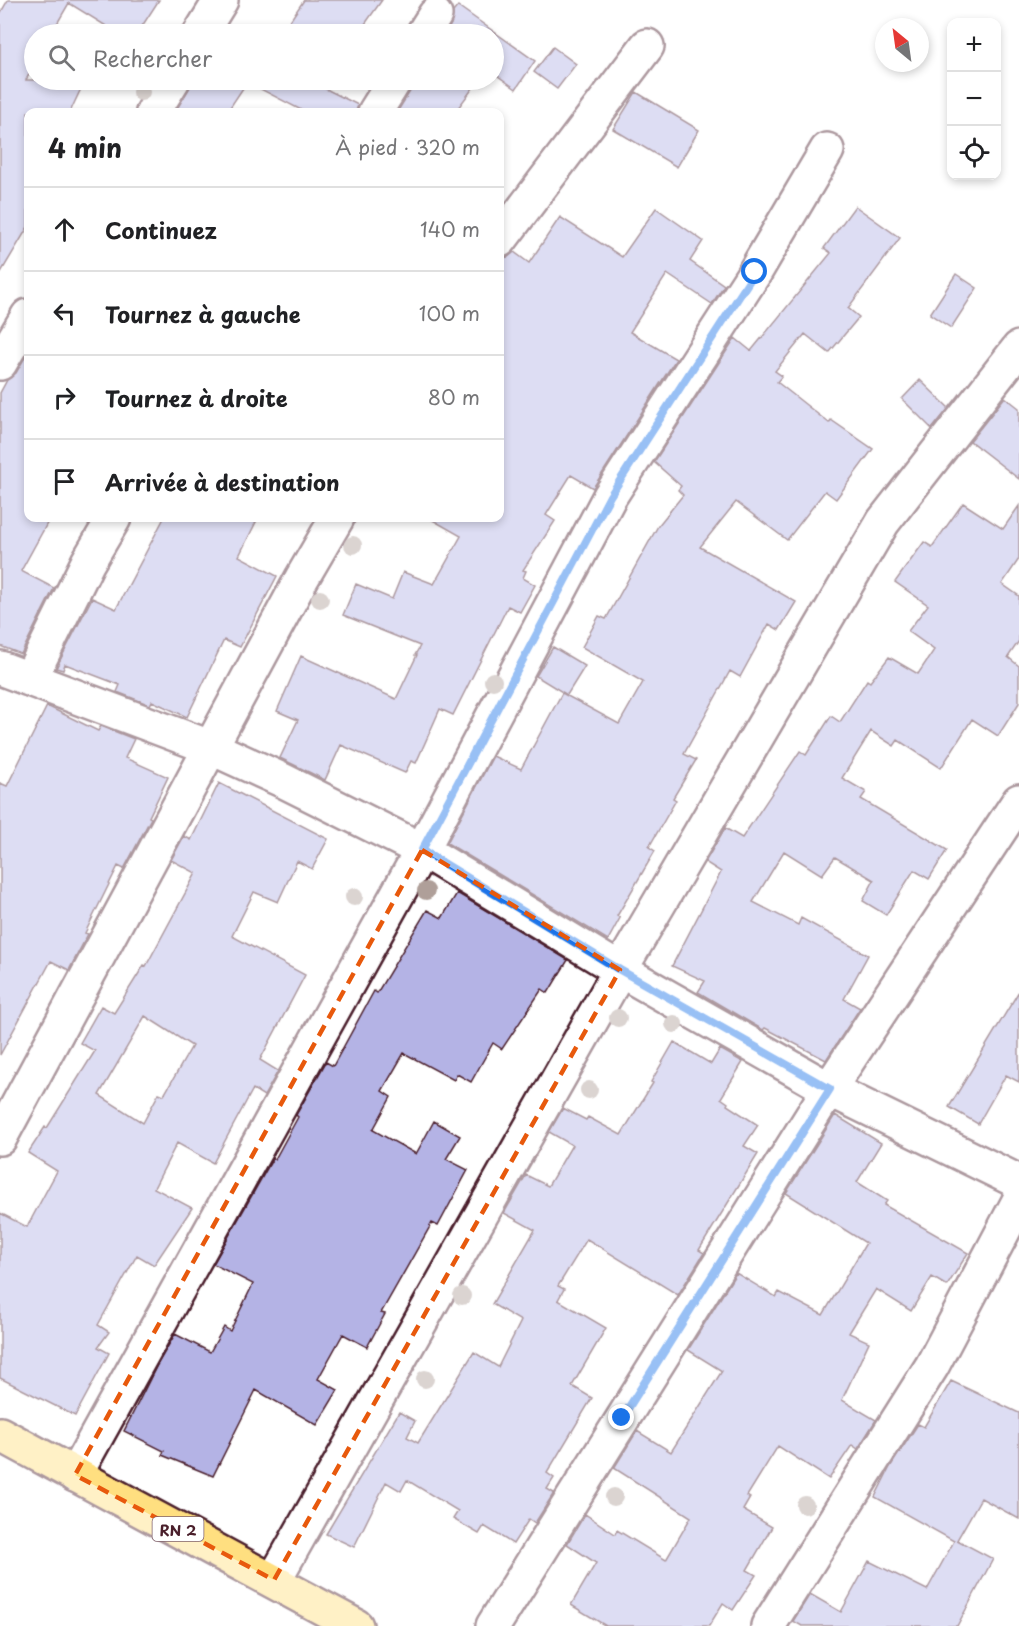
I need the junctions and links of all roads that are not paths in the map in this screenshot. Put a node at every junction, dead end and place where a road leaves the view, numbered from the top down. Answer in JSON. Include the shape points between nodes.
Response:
{"nodes":[{"id":1,"x":221,"y":0,"type":"edge"},
{"id":2,"x":206,"y":24,"type":"edge"},
{"id":3,"x":647,"y":46,"type":"dead end"},
{"id":4,"x":167,"y":90,"type":"edge"},
{"id":5,"x":389,"y":90,"type":"edge"},
{"id":6,"x":156,"y":108,"type":"edge"},
{"id":7,"x":378,"y":108,"type":"edge"},
{"id":8,"x":827,"y":150,"type":"dead end"},
{"id":9,"x":504,"y":235,"type":"edge"},
{"id":10,"x":24,"y":323,"type":"edge"},
{"id":11,"x":1019,"y":348,"type":"edge"},
{"id":12,"x":0,"y":363,"type":"edge"},
{"id":13,"x":112,"y":522,"type":"edge"},
{"id":14,"x":335,"y":522,"type":"edge"},
{"id":15,"x":10,"y":676,"type":"edge"},
{"id":16,"x":212,"y":748,"type":"junction"},
{"id":17,"x":1019,"y":801,"type":"edge"},
{"id":18,"x":422,"y":850,"type":"junction"},
{"id":19,"x":620,"y":970,"type":"junction"},
{"id":20,"x":830,"y":1089,"type":"junction"},
{"id":21,"x":0,"y":1138,"type":"edge"},
{"id":22,"x":1019,"y":1182,"type":"edge"},
{"id":23,"x":1019,"y":1201,"type":"edge"},
{"id":24,"x":0,"y":1434,"type":"edge"},
{"id":25,"x":75,"y":1475,"type":"junction"},
{"id":26,"x":273,"y":1580,"type":"junction"},
{"id":27,"x":352,"y":1625,"type":"edge"},
{"id":28,"x":493,"y":1626,"type":"edge"},
{"id":29,"x":768,"y":1626,"type":"edge"}],
"edges":[{"from":1,"to":2,"type":"street"},
{"from":3,"to":9,"type":"street"},
{"from":4,"to":6,"type":"street"},
{"from":5,"to":7,"type":"street"},
{"from":8,"to":18,"type":"street","via":[[755,272],[610,496]]},
{"from":10,"to":12,"type":"street"},
{"from":11,"to":19,"type":"street","via":[[883,522]]},
{"from":13,"to":15,"type":"street"},
{"from":14,"to":16,"type":"street"},
{"from":15,"to":16,"type":"street"},
{"from":16,"to":18,"type":"street"},
{"from":16,"to":21,"type":"street"},
{"from":17,"to":20,"type":"street"},
{"from":18,"to":19,"type":"street"},
{"from":18,"to":25,"type":"street"},
{"from":19,"to":20,"type":"street"},
{"from":19,"to":26,"type":"street"},
{"from":20,"to":22,"type":"street"},
{"from":20,"to":28,"type":"street"},
{"from":23,"to":29,"type":"street","via":[[932,1366]]},
{"from":24,"to":25,"type":"highway","number":"RN 2"},
{"from":25,"to":26,"type":"highway","number":"RN 2"},
{"from":26,"to":27,"type":"highway","number":"RN 2"}]}
